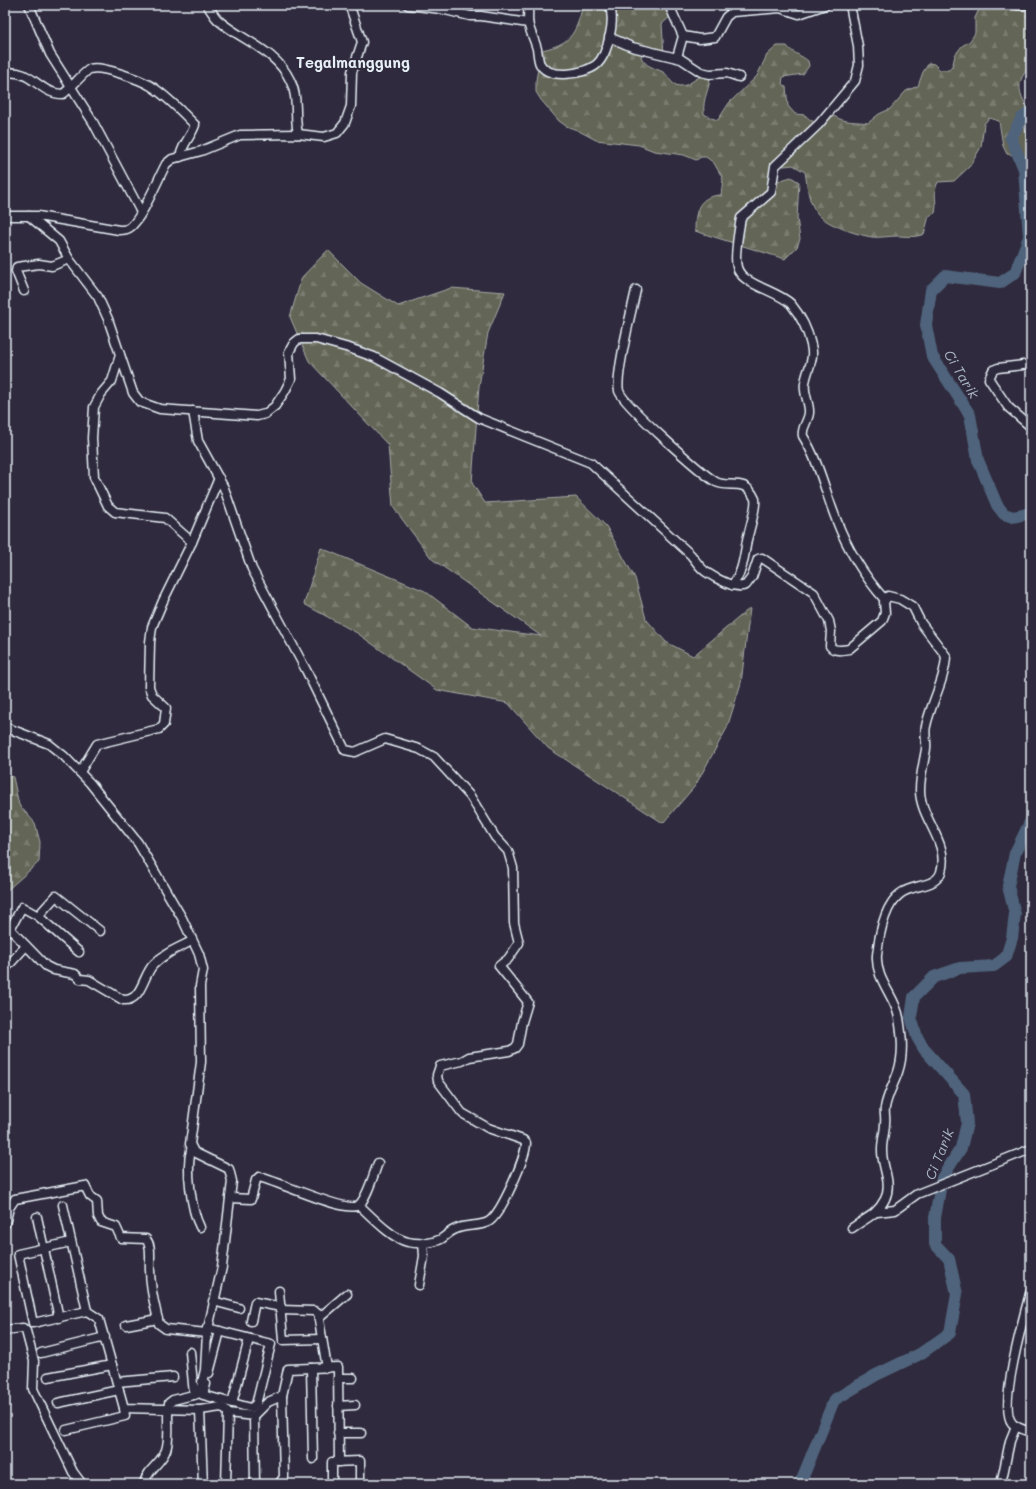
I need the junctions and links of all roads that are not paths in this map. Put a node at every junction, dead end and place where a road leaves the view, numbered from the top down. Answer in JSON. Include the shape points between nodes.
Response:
{"nodes":[{"id":1,"x":29,"y":5,"type":"edge"},
{"id":2,"x":207,"y":5,"type":"edge"},
{"id":3,"x":352,"y":5,"type":"edge"},
{"id":4,"x":408,"y":5,"type":"edge"},
{"id":5,"x":528,"y":5,"type":"edge"},
{"id":6,"x":609,"y":5,"type":"edge"},
{"id":7,"x":669,"y":5,"type":"edge"},
{"id":8,"x":825,"y":5,"type":"edge"},
{"id":9,"x":850,"y":5,"type":"edge"},
{"id":10,"x":1018,"y":5,"type":"edge"},
{"id":11,"x":1024,"y":5,"type":"edge"},
{"id":12,"x":528,"y":23,"type":"junction"},
{"id":13,"x":683,"y":36,"type":"junction"},
{"id":14,"x":609,"y":37,"type":"junction"},
{"id":15,"x":677,"y":57,"type":"junction"},
{"id":16,"x":5,"y":73,"type":"edge"},
{"id":17,"x":739,"y":76,"type":"dead end"},
{"id":18,"x":70,"y":88,"type":"junction"},
{"id":19,"x":298,"y":134,"type":"junction"},
{"id":20,"x":180,"y":157,"type":"junction"},
{"id":21,"x":141,"y":212,"type":"junction"},
{"id":22,"x":5,"y":216,"type":"edge"},
{"id":23,"x":29,"y":216,"type":"junction"},
{"id":24,"x":70,"y":259,"type":"junction"},
{"id":25,"x":636,"y":290,"type":"dead end"},
{"id":26,"x":24,"y":291,"type":"dead end"},
{"id":27,"x":120,"y":355,"type":"junction"},
{"id":28,"x":1031,"y":364,"type":"edge"},
{"id":29,"x":193,"y":411,"type":"junction"},
{"id":30,"x":1031,"y":427,"type":"edge"},
{"id":31,"x":219,"y":478,"type":"junction"},
{"id":32,"x":192,"y":542,"type":"junction"},
{"id":33,"x":732,"y":585,"type":"junction"},
{"id":34,"x":885,"y":600,"type":"junction"},
{"id":35,"x":5,"y":727,"type":"edge"},
{"id":36,"x":80,"y":772,"type":"junction"},
{"id":37,"x":38,"y":916,"type":"junction"},
{"id":38,"x":100,"y":931,"type":"dead end"},
{"id":39,"x":192,"y":941,"type":"junction"},
{"id":40,"x":26,"y":946,"type":"junction"},
{"id":41,"x":79,"y":952,"type":"dead end"},
{"id":42,"x":5,"y":969,"type":"edge"},
{"id":43,"x":1031,"y":1149,"type":"edge"},
{"id":44,"x":191,"y":1150,"type":"junction"},
{"id":45,"x":378,"y":1163,"type":"dead end"},
{"id":46,"x":230,"y":1198,"type":"junction"},
{"id":47,"x":63,"y":1205,"type":"dead end"},
{"id":48,"x":359,"y":1205,"type":"junction"},
{"id":49,"x":877,"y":1212,"type":"junction"},
{"id":50,"x":38,"y":1216,"type":"dead end"},
{"id":51,"x":5,"y":1224,"type":"edge"},
{"id":52,"x":200,"y":1227,"type":"dead end"},
{"id":53,"x":852,"y":1228,"type":"dead end"},
{"id":54,"x":71,"y":1242,"type":"junction"},
{"id":55,"x":423,"y":1243,"type":"junction"},
{"id":56,"x":45,"y":1248,"type":"junction"},
{"id":57,"x":420,"y":1285,"type":"dead end"},
{"id":58,"x":1031,"y":1290,"type":"edge"},
{"id":59,"x":279,"y":1291,"type":"dead end"},
{"id":60,"x":347,"y":1294,"type":"dead end"},
{"id":61,"x":213,"y":1301,"type":"junction"},
{"id":62,"x":239,"y":1308,"type":"dead end"},
{"id":63,"x":281,"y":1309,"type":"junction"},
{"id":64,"x":87,"y":1311,"type":"junction"},
{"id":65,"x":59,"y":1318,"type":"junction"},
{"id":66,"x":319,"y":1318,"type":"junction"},
{"id":67,"x":158,"y":1319,"type":"junction"},
{"id":68,"x":251,"y":1321,"type":"dead end"},
{"id":69,"x":126,"y":1325,"type":"dead end"},
{"id":70,"x":5,"y":1330,"type":"edge"},
{"id":71,"x":207,"y":1330,"type":"junction"},
{"id":72,"x":220,"y":1331,"type":"junction"},
{"id":73,"x":105,"y":1337,"type":"junction"},
{"id":74,"x":249,"y":1339,"type":"junction"},
{"id":75,"x":322,"y":1339,"type":"junction"},
{"id":76,"x":190,"y":1352,"type":"dead end"},
{"id":77,"x":41,"y":1353,"type":"dead end"},
{"id":78,"x":112,"y":1365,"type":"junction"},
{"id":79,"x":311,"y":1368,"type":"junction"},
{"id":80,"x":327,"y":1368,"type":"junction"},
{"id":81,"x":48,"y":1377,"type":"dead end"},
{"id":82,"x":173,"y":1377,"type":"dead end"},
{"id":83,"x":338,"y":1378,"type":"junction"},
{"id":84,"x":353,"y":1378,"type":"dead end"},
{"id":85,"x":118,"y":1386,"type":"junction"},
{"id":86,"x":194,"y":1395,"type":"junction"},
{"id":87,"x":282,"y":1396,"type":"junction"},
{"id":88,"x":58,"y":1403,"type":"dead end"},
{"id":89,"x":232,"y":1403,"type":"junction"},
{"id":90,"x":355,"y":1405,"type":"dead end"},
{"id":91,"x":338,"y":1406,"type":"junction"},
{"id":92,"x":124,"y":1408,"type":"junction"},
{"id":93,"x":168,"y":1410,"type":"junction"},
{"id":94,"x":200,"y":1410,"type":"junction"},
{"id":95,"x":228,"y":1413,"type":"junction"},
{"id":96,"x":254,"y":1416,"type":"junction"},
{"id":97,"x":1016,"y":1426,"type":"junction"},
{"id":98,"x":66,"y":1430,"type":"dead end"},
{"id":99,"x":1031,"y":1432,"type":"edge"},
{"id":100,"x":338,"y":1433,"type":"junction"},
{"id":101,"x":361,"y":1433,"type":"dead end"},
{"id":102,"x":313,"y":1458,"type":"dead end"},
{"id":103,"x":339,"y":1462,"type":"junction"},
{"id":104,"x":82,"y":1484,"type":"edge"},
{"id":105,"x":144,"y":1484,"type":"edge"},
{"id":106,"x":203,"y":1484,"type":"edge"},
{"id":107,"x":226,"y":1484,"type":"edge"},
{"id":108,"x":255,"y":1484,"type":"edge"},
{"id":109,"x":279,"y":1484,"type":"edge"},
{"id":110,"x":332,"y":1484,"type":"edge"},
{"id":111,"x":360,"y":1484,"type":"edge"},
{"id":112,"x":1001,"y":1484,"type":"edge"}],
"edges":[{"from":1,"to":18,"type":"street","via":[[50,54]]},
{"from":2,"to":19,"type":"street","via":[[222,23],[274,59],[290,79],[296,99]]},
{"from":3,"to":19,"type":"street","via":[[351,10],[362,42],[352,72],[351,106],[345,123],[337,133],[330,136]]},
{"from":4,"to":12,"type":"street"},
{"from":5,"to":12,"type":"street"},
{"from":6,"to":14,"type":"street","via":[[612,14]]},
{"from":7,"to":13,"type":"street"},
{"from":8,"to":13,"type":"street","via":[[799,14],[780,8],[732,12],[726,17],[715,37],[700,39]]},
{"from":9,"to":34,"type":"street","via":[[858,46],[859,64],[855,81],[819,124],[774,166],[771,192],[741,218],[736,262],[740,274],[748,281],[780,296],[800,316],[812,346],[812,357],[804,385],[809,413],[802,430],[803,436],[823,477],[847,546],[859,569]]},
{"from":10,"to":11,"type":"street"},
{"from":12,"to":14,"type":"street","via":[[536,43],[539,63],[552,74],[586,70],[595,66],[602,59]]},
{"from":13,"to":15,"type":"street"},
{"from":14,"to":15,"type":"street","via":[[632,47]]},
{"from":15,"to":17,"type":"street","via":[[701,72]]},
{"from":16,"to":18,"type":"street","via":[[20,72],[48,91],[57,94],[63,94]]},
{"from":18,"to":20,"type":"street","via":[[89,69],[99,68],[152,86],[195,125],[182,146]]},
{"from":18,"to":21,"type":"street","via":[[93,122]]},
{"from":19,"to":20,"type":"street","via":[[240,135]]},
{"from":20,"to":21,"type":"street","via":[[166,164]]},
{"from":21,"to":23,"type":"street","via":[[132,225],[119,230]]},
{"from":22,"to":23,"type":"street"},
{"from":23,"to":24,"type":"street","via":[[59,241]]},
{"from":24,"to":26,"type":"street","via":[[52,266],[39,264],[18,267],[16,271]]},
{"from":24,"to":27,"type":"street","via":[[98,296]]},
{"from":25,"to":33,"type":"street","via":[[618,379],[621,396],[652,427],[711,478],[721,484],[740,484],[755,500],[756,509],[751,519],[742,566],[737,580]]},
{"from":27,"to":29,"type":"street","via":[[133,393],[140,402],[160,409]]},
{"from":27,"to":32,"type":"street","via":[[112,381],[94,407],[92,438],[96,483],[108,506],[115,512],[165,518]]},
{"from":28,"to":30,"type":"street","via":[[998,368],[993,370],[989,379],[1008,407]]},
{"from":29,"to":31,"type":"street","via":[[198,441]]},
{"from":29,"to":33,"type":"street","via":[[251,416],[265,414],[276,406],[291,380],[289,352],[299,339],[310,338],[349,348],[374,357],[440,393],[479,418],[590,463],[691,555],[704,571]]},
{"from":31,"to":32,"type":"street"},
{"from":31,"to":55,"type":"street","via":[[252,569],[345,750],[355,752],[385,739],[419,749],[434,757],[470,796],[495,837],[511,857],[515,888],[514,923],[519,943],[508,959],[499,966],[528,1002],[518,1044],[512,1050],[474,1056],[440,1066],[438,1078],[467,1118],[523,1140],[526,1146],[504,1203],[494,1218],[480,1225],[458,1228],[441,1239]]},
{"from":32,"to":36,"type":"street","via":[[163,601],[150,636],[149,687],[152,695],[166,708],[164,724],[159,729],[97,744]]},
{"from":33,"to":34,"type":"street","via":[[740,587],[748,584],[758,560],[762,558],[814,593],[829,621],[830,647],[837,650],[849,648],[882,621]]},
{"from":34,"to":49,"type":"street","via":[[888,596],[893,596],[913,607],[921,623],[946,656],[925,728],[926,747],[920,788],[923,806],[941,849],[943,863],[935,881],[907,889],[891,904],[877,956],[885,989],[899,1015],[902,1043],[897,1072],[891,1083],[885,1107],[882,1157],[888,1190]]},
{"from":35,"to":36,"type":"street","via":[[50,744]]},
{"from":36,"to":39,"type":"street","via":[[138,843],[182,918]]},
{"from":37,"to":38,"type":"street","via":[[56,896]]},
{"from":37,"to":40,"type":"street","via":[[22,907],[10,929]]},
{"from":37,"to":41,"type":"street"},
{"from":39,"to":40,"type":"street","via":[[165,954],[155,963],[149,969],[139,992],[128,1001],[89,980],[80,979],[75,974],[46,966]]},
{"from":39,"to":44,"type":"street","via":[[203,970],[200,986],[201,1062],[194,1105]]},
{"from":40,"to":42,"type":"street"},
{"from":43,"to":49,"type":"street","via":[[914,1195],[894,1210]]},
{"from":44,"to":46,"type":"street","via":[[229,1168]]},
{"from":44,"to":52,"type":"street","via":[[188,1164],[194,1210]]},
{"from":45,"to":48,"type":"street"},
{"from":46,"to":48,"type":"street","via":[[251,1199],[256,1178],[259,1177],[347,1207]]},
{"from":46,"to":61,"type":"street","via":[[222,1267]]},
{"from":47,"to":54,"type":"street"},
{"from":48,"to":55,"type":"street","via":[[395,1236],[406,1242]]},
{"from":49,"to":53,"type":"street"},
{"from":50,"to":56,"type":"street"},
{"from":51,"to":67,"type":"street","via":[[9,1208],[15,1199],[85,1186],[90,1196],[97,1201],[101,1222],[116,1227],[121,1238],[146,1239],[148,1242],[151,1289]]},
{"from":54,"to":56,"type":"street"},
{"from":54,"to":64,"type":"street"},
{"from":55,"to":57,"type":"street"},
{"from":56,"to":65,"type":"street"},
{"from":56,"to":65,"type":"street","via":[[18,1254],[33,1323]]},
{"from":58,"to":97,"type":"street","via":[[1013,1360],[1009,1416]]},
{"from":59,"to":63,"type":"street"},
{"from":60,"to":66,"type":"street"},
{"from":61,"to":62,"type":"street"},
{"from":61,"to":71,"type":"street"},
{"from":63,"to":66,"type":"street","via":[[314,1311]]},
{"from":63,"to":68,"type":"street","via":[[255,1302]]},
{"from":63,"to":75,"type":"street","via":[[283,1340]]},
{"from":64,"to":65,"type":"street"},
{"from":64,"to":73,"type":"street","via":[[100,1319]]},
{"from":66,"to":75,"type":"street"},
{"from":67,"to":69,"type":"street"},
{"from":67,"to":71,"type":"street","via":[[164,1329]]},
{"from":70,"to":104,"type":"street","via":[[22,1328],[26,1331],[34,1360],[33,1389],[73,1472]]},
{"from":71,"to":72,"type":"street"},
{"from":71,"to":86,"type":"street","via":[[205,1370],[201,1387]]},
{"from":72,"to":74,"type":"street"},
{"from":72,"to":89,"type":"street","via":[[203,1395]]},
{"from":73,"to":77,"type":"street"},
{"from":73,"to":78,"type":"street"},
{"from":74,"to":89,"type":"street"},
{"from":74,"to":89,"type":"street","via":[[271,1344],[258,1397],[256,1404],[251,1408]]},
{"from":75,"to":80,"type":"street"},
{"from":76,"to":86,"type":"street"},
{"from":78,"to":81,"type":"street"},
{"from":78,"to":85,"type":"street"},
{"from":79,"to":80,"type":"street"},
{"from":79,"to":87,"type":"street","via":[[288,1369]]},
{"from":79,"to":102,"type":"street"},
{"from":80,"to":83,"type":"street","via":[[338,1367]]},
{"from":82,"to":85,"type":"street"},
{"from":83,"to":84,"type":"street"},
{"from":83,"to":91,"type":"street"},
{"from":85,"to":88,"type":"street"},
{"from":85,"to":92,"type":"street"},
{"from":86,"to":93,"type":"street","via":[[173,1400],[169,1403]]},
{"from":87,"to":96,"type":"street","via":[[268,1402]]},
{"from":87,"to":109,"type":"street","via":[[284,1477]]},
{"from":90,"to":91,"type":"street"},
{"from":91,"to":100,"type":"street"},
{"from":92,"to":93,"type":"street"},
{"from":92,"to":98,"type":"street","via":[[125,1416]]},
{"from":93,"to":94,"type":"street"},
{"from":93,"to":105,"type":"street","via":[[169,1437],[166,1451],[147,1474]]},
{"from":94,"to":95,"type":"street","via":[[221,1407]]},
{"from":94,"to":106,"type":"street"},
{"from":95,"to":96,"type":"street"},
{"from":95,"to":107,"type":"street"},
{"from":96,"to":108,"type":"street"},
{"from":97,"to":99,"type":"street"},
{"from":97,"to":112,"type":"street"},
{"from":100,"to":101,"type":"street"},
{"from":100,"to":103,"type":"street"},
{"from":103,"to":110,"type":"street","via":[[332,1462]]},
{"from":103,"to":111,"type":"street","via":[[360,1462]]}]}
